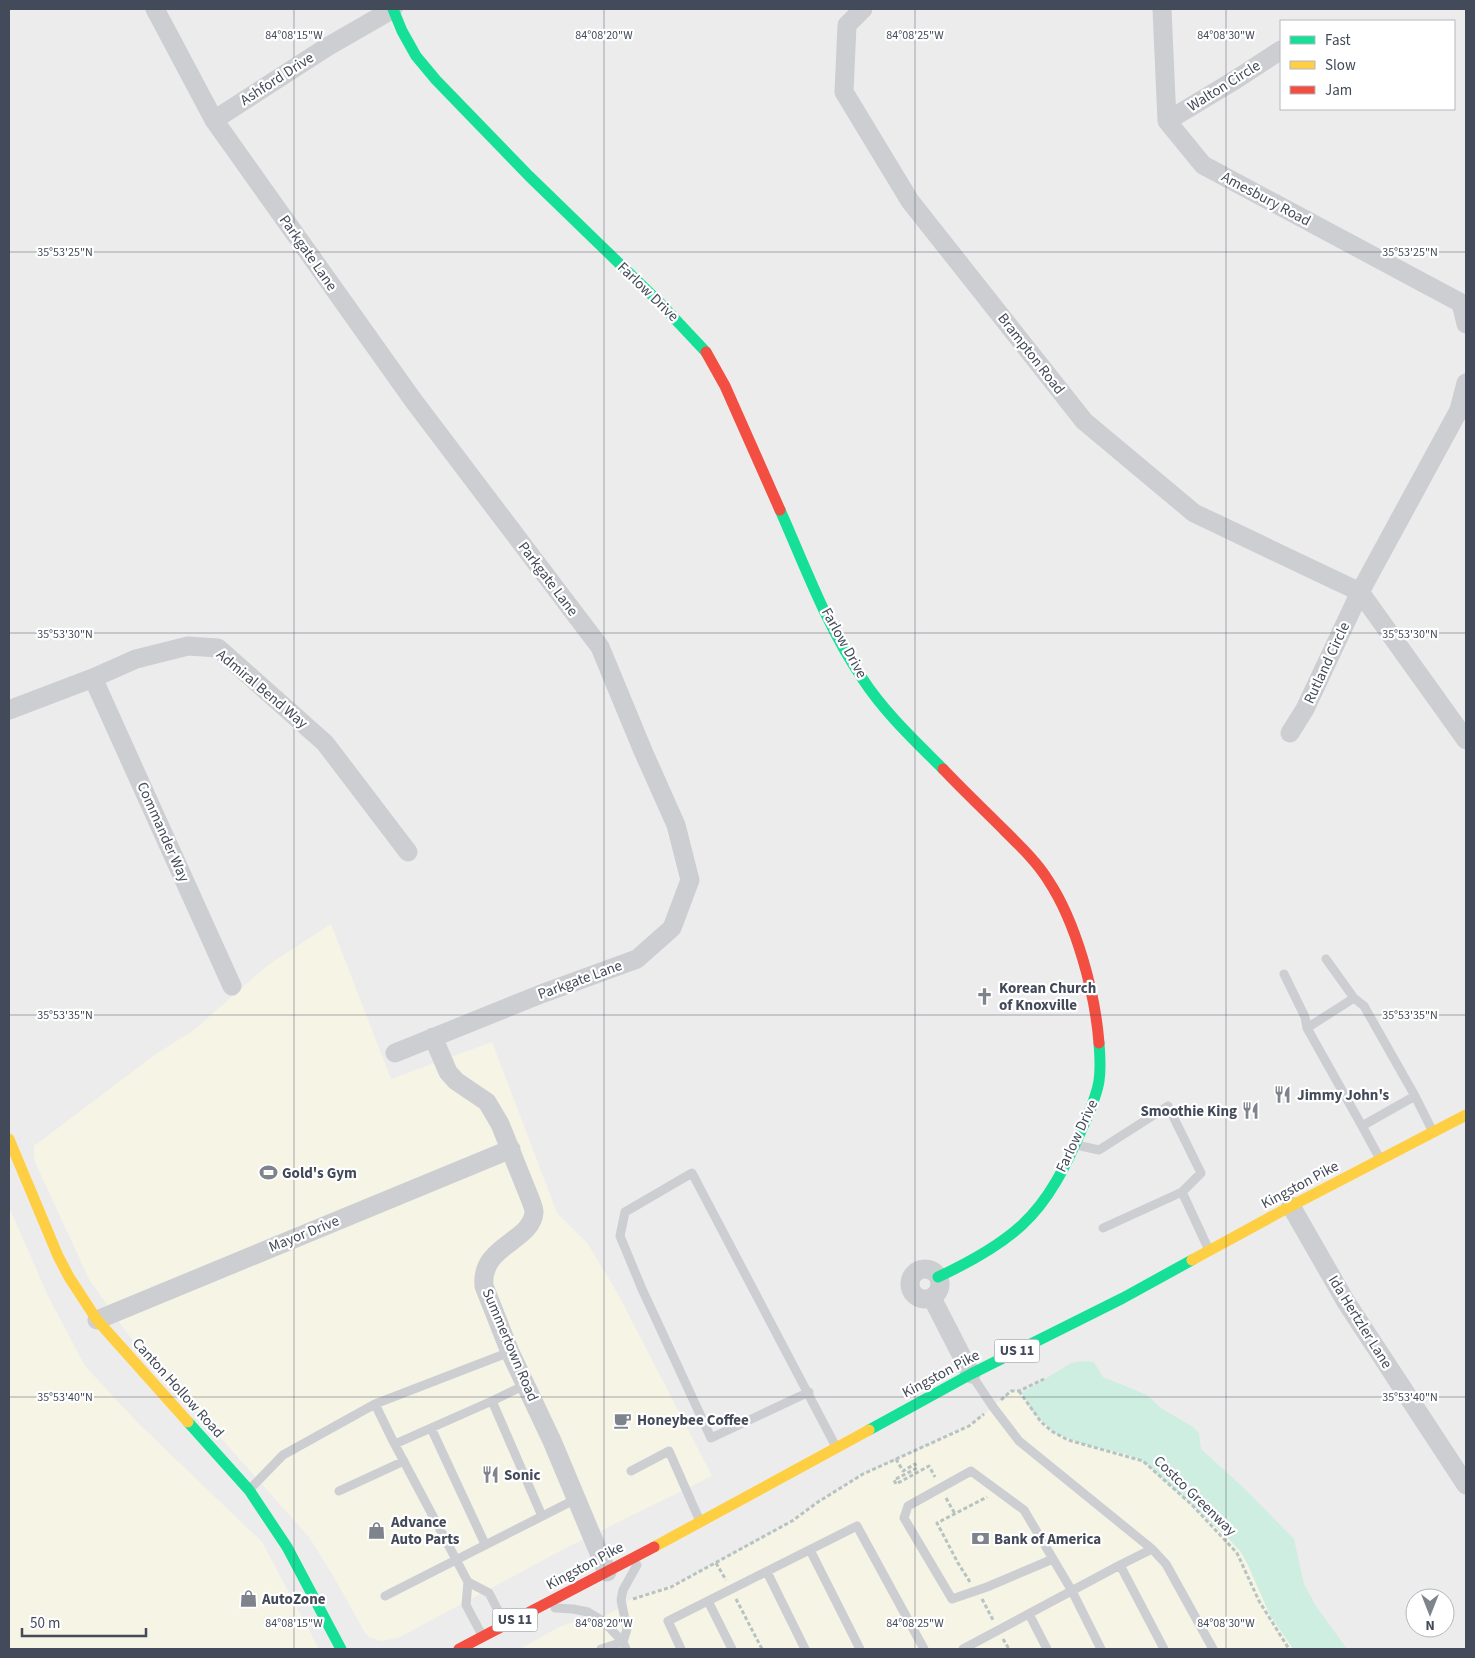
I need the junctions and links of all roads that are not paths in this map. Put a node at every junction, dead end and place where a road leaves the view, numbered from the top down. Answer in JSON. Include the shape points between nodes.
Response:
{"nodes":[{"id":1,"x":155,"y":9,"type":"edge"},
{"id":2,"x":393,"y":9,"type":"edge"},
{"id":3,"x":863,"y":9,"type":"edge"},
{"id":4,"x":1162,"y":9,"type":"edge"},
{"id":5,"x":1280,"y":51,"type":"edge"},
{"id":6,"x":214,"y":120,"type":"junction"},
{"id":7,"x":1167,"y":121,"type":"junction"},
{"id":8,"x":1466,"y":324,"type":"edge"},
{"id":9,"x":1466,"y":383,"type":"edge"},
{"id":10,"x":1360,"y":592,"type":"junction"},
{"id":11,"x":93,"y":678,"type":"junction"},
{"id":12,"x":9,"y":710,"type":"edge"},
{"id":13,"x":1290,"y":733,"type":"dead end"},
{"id":14,"x":1466,"y":740,"type":"edge"},
{"id":15,"x":408,"y":852,"type":"dead end"},
{"id":16,"x":1326,"y":959,"type":"dead end"},
{"id":17,"x":1284,"y":974,"type":"dead end"},
{"id":18,"x":232,"y":986,"type":"dead end"},
{"id":19,"x":1354,"y":998,"type":"junction"},
{"id":20,"x":1307,"y":1028,"type":"junction"},
{"id":21,"x":433,"y":1037,"type":"junction"},
{"id":22,"x":395,"y":1053,"type":"dead end"},
{"id":23,"x":1415,"y":1096,"type":"junction"},
{"id":24,"x":1466,"y":1115,"type":"edge"},
{"id":25,"x":1362,"y":1126,"type":"junction"},
{"id":26,"x":1433,"y":1133,"type":"junction"},
{"id":27,"x":9,"y":1139,"type":"edge"},
{"id":28,"x":1075,"y":1145,"type":"junction"},
{"id":29,"x":511,"y":1149,"type":"junction"},
{"id":30,"x":1381,"y":1160,"type":"junction"},
{"id":31,"x":1182,"y":1192,"type":"junction"},
{"id":32,"x":1291,"y":1206,"type":"junction"},
{"id":33,"x":1103,"y":1228,"type":"dead end"},
{"id":34,"x":1210,"y":1251,"type":"junction"},
{"id":35,"x":938,"y":1277,"type":"junction"},
{"id":36,"x":932,"y":1298,"type":"junction"},
{"id":37,"x":97,"y":1320,"type":"junction"},
{"id":38,"x":510,"y":1352,"type":"junction"},
{"id":39,"x":971,"y":1374,"type":"junction"},
{"id":40,"x":525,"y":1384,"type":"junction"},
{"id":41,"x":808,"y":1392,"type":"junction"},
{"id":42,"x":492,"y":1401,"type":"junction"},
{"id":43,"x":375,"y":1404,"type":"junction"},
{"id":44,"x":431,"y":1428,"type":"junction"},
{"id":45,"x":395,"y":1444,"type":"junction"},
{"id":46,"x":836,"y":1447,"type":"junction"},
{"id":47,"x":404,"y":1461,"type":"junction"},
{"id":48,"x":631,"y":1471,"type":"dead end"},
{"id":49,"x":1466,"y":1485,"type":"edge"},
{"id":50,"x":249,"y":1490,"type":"junction"},
{"id":51,"x":339,"y":1491,"type":"dead end"},
{"id":52,"x":576,"y":1499,"type":"junction"},
{"id":53,"x":542,"y":1516,"type":"junction"},
{"id":54,"x":700,"y":1522,"type":"junction"},
{"id":55,"x":485,"y":1544,"type":"junction"},
{"id":56,"x":1152,"y":1549,"type":"junction"},
{"id":57,"x":810,"y":1550,"type":"junction"},
{"id":58,"x":645,"y":1551,"type":"junction"},
{"id":59,"x":1053,"y":1559,"type":"junction"},
{"id":60,"x":456,"y":1560,"type":"junction"},
{"id":61,"x":1120,"y":1565,"type":"junction"},
{"id":62,"x":607,"y":1572,"type":"junction"},
{"id":63,"x":767,"y":1572,"type":"junction"},
{"id":64,"x":468,"y":1582,"type":"junction"},
{"id":65,"x":1072,"y":1591,"type":"junction"},
{"id":66,"x":385,"y":1596,"type":"dead end"},
{"id":67,"x":708,"y":1601,"type":"junction"},
{"id":68,"x":538,"y":1608,"type":"junction"},
{"id":69,"x":1029,"y":1614,"type":"junction"},
{"id":70,"x":506,"y":1625,"type":"junction"},
{"id":71,"x":483,"y":1637,"type":"junction"},
{"id":72,"x":624,"y":1646,"type":"edge"},
{"id":73,"x":975,"y":1646,"type":"edge"},
{"id":74,"x":341,"y":1649,"type":"edge"},
{"id":75,"x":459,"y":1649,"type":"edge"},
{"id":76,"x":601,"y":1649,"type":"edge"},
{"id":77,"x":681,"y":1649,"type":"edge"},
{"id":78,"x":732,"y":1649,"type":"edge"},
{"id":79,"x":805,"y":1649,"type":"edge"},
{"id":80,"x":860,"y":1649,"type":"edge"},
{"id":81,"x":924,"y":1649,"type":"edge"},
{"id":82,"x":963,"y":1649,"type":"edge"},
{"id":83,"x":1047,"y":1649,"type":"edge"},
{"id":84,"x":1102,"y":1649,"type":"edge"},
{"id":85,"x":1164,"y":1649,"type":"edge"},
{"id":86,"x":1213,"y":1649,"type":"edge"}],
"edges":[{"from":1,"to":6,"type":"street","name":"Parkgate Lane"},
{"from":2,"to":6,"type":"street","name":"Ashford Drive"},
{"from":2,"to":28,"type":"street","name":"Farlow Drive","via":[[416,56],[436,80],[705,350],[725,386],[825,609],[856,670],[927,753],[1024,850],[1049,880],[1068,917],[1081,958],[1099,1038],[1101,1062],[1095,1099]]},
{"from":3,"to":10,"type":"street","name":"Brampton Road","via":[[847,25],[844,92],[910,201],[1084,421],[1194,513]]},
{"from":4,"to":7,"type":"street"},
{"from":5,"to":7,"type":"street","name":"Walton Circle"},
{"from":6,"to":21,"type":"street","name":"Parkgate Lane","via":[[413,400],[600,647],[676,825],[690,880],[672,928],[637,959]]},
{"from":7,"to":8,"type":"street","name":"Amesbury Road","via":[[1202,166],[1461,303]]},
{"from":9,"to":10,"type":"street","via":[[1460,410]]},
{"from":10,"to":13,"type":"street","name":"Rutland Circle","via":[[1305,709]]},
{"from":10,"to":14,"type":"street"},
{"from":11,"to":12,"type":"street","name":"Admiral Bend Way"},
{"from":11,"to":15,"type":"street","name":"Admiral Bend Way","via":[[136,659],[188,646],[218,648],[325,743]]},
{"from":11,"to":18,"type":"street","name":"Commander Way"},
{"from":16,"to":19,"type":"lane"},
{"from":17,"to":20,"type":"lane"},
{"from":19,"to":20,"type":"lane"},
{"from":19,"to":23,"type":"lane","via":[[1364,1006]]},
{"from":20,"to":25,"type":"lane"},
{"from":21,"to":22,"type":"street","name":"Parkgate Lane"},
{"from":21,"to":29,"type":"street","name":"Summertown Road","via":[[448,1072],[487,1102]]},
{"from":23,"to":25,"type":"lane"},
{"from":23,"to":26,"type":"lane"},
{"from":24,"to":26,"type":"street","name":"Kingston Pike","number":"US 11"},
{"from":25,"to":30,"type":"lane"},
{"from":26,"to":30,"type":"street","name":"Kingston Pike","number":"US 11"},
{"from":27,"to":37,"type":"street","name":"Canton Hollow Road","via":[[58,1256]]},
{"from":28,"to":31,"type":"lane","via":[[1099,1150],[1168,1106],[1201,1173]]},
{"from":28,"to":35,"type":"street","name":"Farlow Drive","via":[[1032,1215],[973,1261]]},
{"from":29,"to":37,"type":"street","name":"Mayor Drive"},
{"from":29,"to":38,"type":"street","name":"Summertown Road","via":[[534,1211],[531,1224],[490,1259],[483,1278]]},
{"from":30,"to":32,"type":"street","name":"Kingston Pike","number":"US 11"},
{"from":31,"to":33,"type":"lane"},
{"from":31,"to":34,"type":"lane"},
{"from":32,"to":34,"type":"street","name":"Kingston Pike","number":"US 11"},
{"from":32,"to":49,"type":"street","name":"Ida Hertzler Lane","via":[[1346,1302]]},
{"from":34,"to":39,"type":"street","name":"Kingston Pike","number":"US 11"},
{"from":35,"to":36,"type":"street","via":[[939,1290]]},
{"from":35,"to":36,"type":"street","via":[[924,1269],[914,1273],[910,1282],[914,1295],[922,1299]]},
{"from":36,"to":39,"type":"street"},
{"from":37,"to":50,"type":"street","name":"Canton Hollow Road"},
{"from":38,"to":40,"type":"street","name":"Summertown Road"},
{"from":38,"to":43,"type":"lane"},
{"from":39,"to":46,"type":"street","name":"Kingston Pike","number":"US 11"},
{"from":39,"to":56,"type":"lane","via":[[1018,1441]]},
{"from":40,"to":42,"type":"lane"},
{"from":40,"to":52,"type":"street","name":"Summertown Road"},
{"from":41,"to":41,"type":"lane","via":[[692,1173],[625,1212],[620,1236],[711,1438]]},
{"from":41,"to":46,"type":"lane"},
{"from":42,"to":44,"type":"lane"},
{"from":42,"to":53,"type":"lane"},
{"from":43,"to":45,"type":"lane"},
{"from":43,"to":50,"type":"lane","via":[[283,1455]]},
{"from":44,"to":45,"type":"lane"},
{"from":44,"to":55,"type":"lane"},
{"from":45,"to":47,"type":"lane"},
{"from":46,"to":54,"type":"street","name":"Kingston Pike","number":"US 11"},
{"from":47,"to":51,"type":"lane"},
{"from":47,"to":60,"type":"lane"},
{"from":48,"to":54,"type":"lane","via":[[668,1451]]},
{"from":50,"to":74,"type":"street","name":"Canton Hollow Road","via":[[287,1547]]},
{"from":52,"to":53,"type":"lane"},
{"from":52,"to":62,"type":"street","name":"Summertown Road"},
{"from":53,"to":55,"type":"lane"},
{"from":54,"to":58,"type":"street","name":"Kingston Pike","number":"US 11"},
{"from":55,"to":60,"type":"lane"},
{"from":56,"to":61,"type":"lane"},
{"from":56,"to":86,"type":"lane","via":[[1166,1564]]},
{"from":57,"to":63,"type":"lane"},
{"from":57,"to":80,"type":"lane"},
{"from":57,"to":81,"type":"lane","via":[[857,1526]]},
{"from":58,"to":62,"type":"street","name":"Kingston Pike","number":"US 11"},
{"from":58,"to":72,"type":"lane","via":[[623,1590],[621,1600],[627,1629]]},
{"from":59,"to":59,"type":"lane","via":[[1024,1510],[971,1471],[908,1506],[904,1518],[952,1599]]},
{"from":59,"to":65,"type":"lane"},
{"from":60,"to":64,"type":"lane"},
{"from":60,"to":66,"type":"lane"},
{"from":61,"to":65,"type":"lane"},
{"from":61,"to":85,"type":"lane"},
{"from":62,"to":68,"type":"street","name":"Kingston Pike","number":"US 11"},
{"from":63,"to":67,"type":"lane"},
{"from":63,"to":79,"type":"lane"},
{"from":64,"to":70,"type":"lane","via":[[489,1593]]},
{"from":64,"to":71,"type":"lane","via":[[466,1605]]},
{"from":65,"to":69,"type":"lane"},
{"from":65,"to":84,"type":"lane"},
{"from":67,"to":77,"type":"lane","via":[[668,1621]]},
{"from":67,"to":78,"type":"lane"},
{"from":68,"to":70,"type":"street","name":"Kingston Pike","number":"US 11"},
{"from":68,"to":72,"type":"lane","via":[[588,1612],[603,1621]]},
{"from":69,"to":73,"type":"lane"},
{"from":69,"to":83,"type":"lane"},
{"from":70,"to":71,"type":"street","name":"Kingston Pike","number":"US 11"},
{"from":71,"to":75,"type":"street","name":"Kingston Pike","number":"US 11"},
{"from":72,"to":76,"type":"lane"},
{"from":73,"to":82,"type":"lane"}]}
